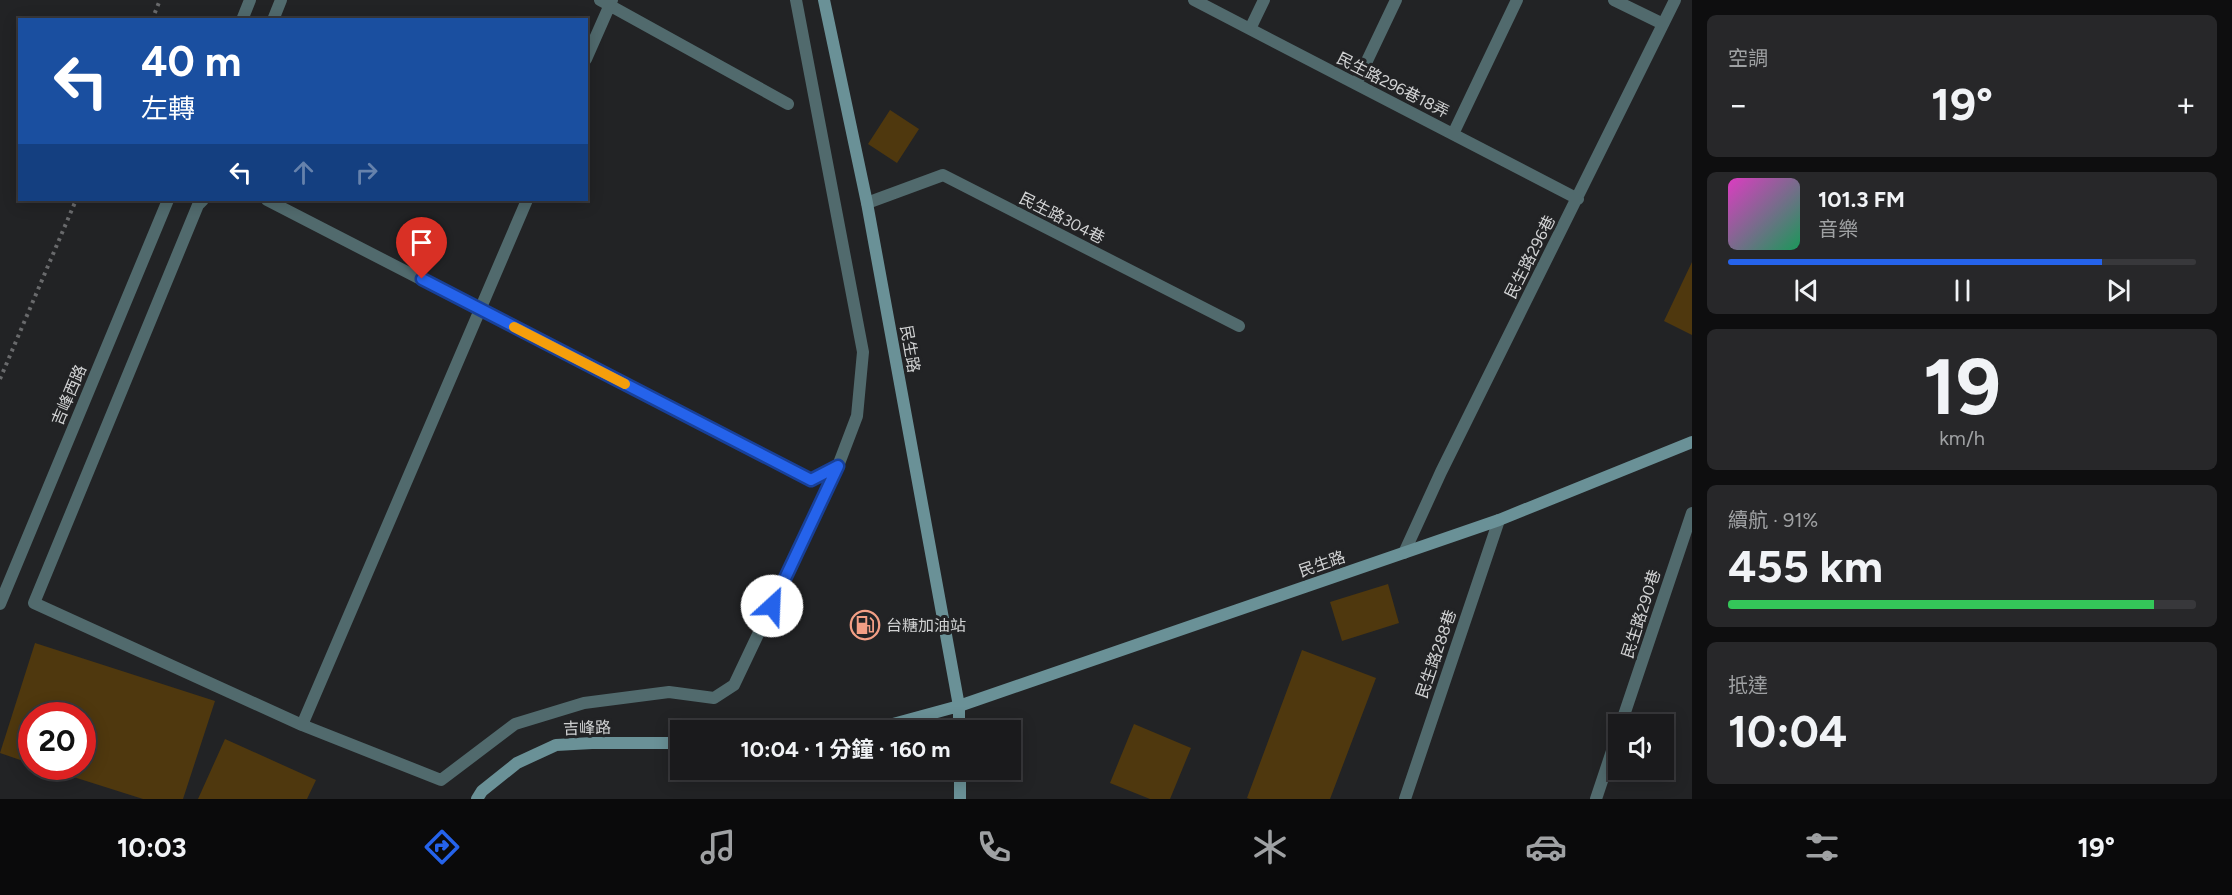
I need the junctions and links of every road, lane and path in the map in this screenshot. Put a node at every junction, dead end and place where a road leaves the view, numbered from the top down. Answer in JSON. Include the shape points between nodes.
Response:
{"nodes":[{"id":1,"x":160,"y":0,"type":"edge"},
{"id":2,"x":250,"y":0,"type":"edge"},
{"id":3,"x":281,"y":0,"type":"edge"},
{"id":4,"x":796,"y":0,"type":"edge"},
{"id":5,"x":824,"y":0,"type":"edge"},
{"id":6,"x":1194,"y":0,"type":"edge"},
{"id":7,"x":1264,"y":0,"type":"edge"},
{"id":8,"x":1396,"y":0,"type":"edge"},
{"id":9,"x":1517,"y":0,"type":"edge"},
{"id":10,"x":1614,"y":0,"type":"edge"},
{"id":11,"x":1675,"y":0,"type":"edge"},
{"id":12,"x":607,"y":2,"type":"edge"},
{"id":13,"x":153,"y":18,"type":"edge"},
{"id":14,"x":243,"y":18,"type":"edge"},
{"id":15,"x":274,"y":18,"type":"edge"},
{"id":16,"x":1663,"y":24,"type":"junction"},
{"id":17,"x":1250,"y":29,"type":"junction"},
{"id":18,"x":588,"y":54,"type":"edge"},
{"id":19,"x":1356,"y":84,"type":"junction"},
{"id":20,"x":788,"y":104,"type":"dead end"},
{"id":21,"x":1453,"y":134,"type":"junction"},
{"id":22,"x":1578,"y":199,"type":"junction"},
{"id":23,"x":76,"y":201,"type":"edge"},
{"id":24,"x":168,"y":201,"type":"edge"},
{"id":25,"x":202,"y":201,"type":"edge"},
{"id":26,"x":269,"y":201,"type":"edge"},
{"id":27,"x":527,"y":201,"type":"edge"},
{"id":28,"x":867,"y":204,"type":"junction"},
{"id":29,"x":480,"y":309,"type":"junction"},
{"id":30,"x":1239,"y":326,"type":"dead end"},
{"id":31,"x":0,"y":379,"type":"edge"},
{"id":32,"x":1692,"y":442,"type":"edge"},
{"id":33,"x":838,"y":466,"type":"junction"},
{"id":34,"x":1692,"y":513,"type":"edge"},
{"id":35,"x":1499,"y":520,"type":"junction"},
{"id":36,"x":1404,"y":553,"type":"junction"},
{"id":37,"x":0,"y":604,"type":"edge"},
{"id":38,"x":959,"y":706,"type":"junction"},
{"id":39,"x":1624,"y":714,"type":"edge"},
{"id":40,"x":908,"y":720,"type":"edge"},
{"id":41,"x":959,"y":720,"type":"edge"},
{"id":42,"x":302,"y":725,"type":"junction"},
{"id":43,"x":670,"y":743,"type":"edge"},
{"id":44,"x":1608,"y":763,"type":"edge"},
{"id":45,"x":960,"y":780,"type":"edge"},
{"id":46,"x":477,"y":799,"type":"edge"},
{"id":47,"x":960,"y":799,"type":"edge"},
{"id":48,"x":1405,"y":799,"type":"edge"},
{"id":49,"x":1596,"y":799,"type":"edge"}],
"edges":[{"from":1,"to":13,"type":"path"},
{"from":2,"to":14,"type":"street"},
{"from":3,"to":15,"type":"street"},
{"from":4,"to":33,"type":"street","via":[[863,351],[857,416]]},
{"from":5,"to":28,"type":"street","name":"民生路"},
{"from":6,"to":17,"type":"street","name":"民生路296巷18弄"},
{"from":7,"to":17,"type":"street"},
{"from":8,"to":19,"type":"street"},
{"from":9,"to":21,"type":"street"},
{"from":10,"to":16,"type":"street"},
{"from":11,"to":16,"type":"street","name":"民生路296巷"},
{"from":12,"to":18,"type":"street"},
{"from":12,"to":20,"type":"street"},
{"from":16,"to":22,"type":"street","name":"民生路296巷"},
{"from":17,"to":19,"type":"street","name":"民生路296巷18弄"},
{"from":19,"to":21,"type":"street","name":"民生路296巷18弄"},
{"from":21,"to":22,"type":"street","name":"民生路296巷18弄"},
{"from":22,"to":36,"type":"street","name":"民生路296巷"},
{"from":23,"to":31,"type":"path"},
{"from":24,"to":37,"type":"street","name":"吉峰西路"},
{"from":25,"to":42,"type":"street","via":[[34,603]]},
{"from":26,"to":29,"type":"street"},
{"from":27,"to":29,"type":"street"},
{"from":28,"to":30,"type":"street","name":"民生路304巷","via":[[943,175]]},
{"from":28,"to":38,"type":"street","name":"民生路"},
{"from":29,"to":33,"type":"street","via":[[811,480]]},
{"from":29,"to":42,"type":"street"},
{"from":32,"to":35,"type":"street","name":"民生路"},
{"from":33,"to":42,"type":"street","via":[[734,685],[714,698],[658,694],[584,703],[526,720],[515,724],[441,780]]},
{"from":34,"to":39,"type":"street","name":"民生路290巷"},
{"from":35,"to":36,"type":"street","name":"民生路"},
{"from":35,"to":48,"type":"street","name":"民生路288巷"},
{"from":36,"to":38,"type":"street","name":"民生路"},
{"from":38,"to":40,"type":"street"},
{"from":38,"to":41,"type":"street","name":"民生路"},
{"from":43,"to":46,"type":"street","name":"吉峰路","via":[[556,745],[517,763]]},
{"from":44,"to":49,"type":"street"},
{"from":45,"to":47,"type":"street"}]}
